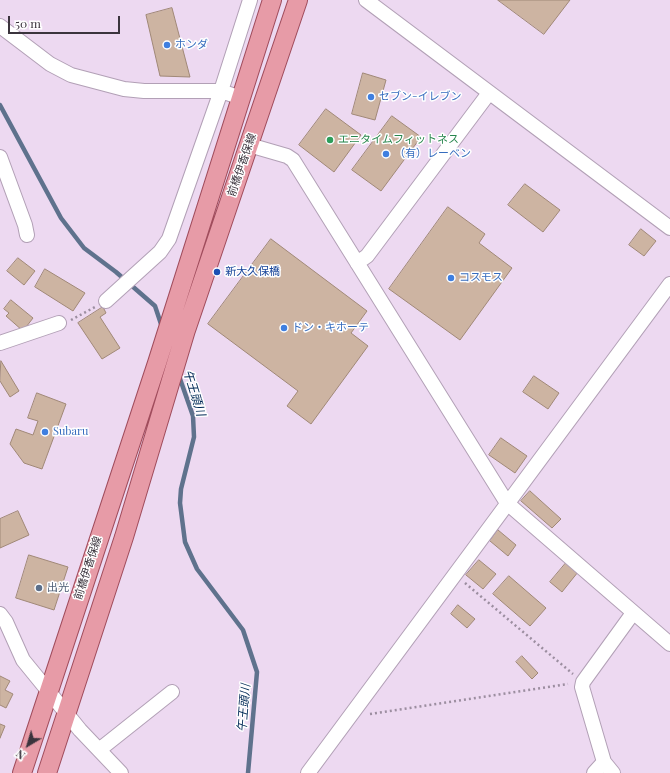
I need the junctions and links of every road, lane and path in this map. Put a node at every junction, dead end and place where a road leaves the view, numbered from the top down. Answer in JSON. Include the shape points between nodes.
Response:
{"nodes":[{"id":1,"x":250,"y":0,"type":"edge"},
{"id":2,"x":272,"y":0,"type":"edge"},
{"id":3,"x":298,"y":0,"type":"edge"},
{"id":4,"x":366,"y":0,"type":"edge"},
{"id":5,"x":0,"y":26,"type":"edge"},
{"id":6,"x":221,"y":91,"type":"junction"},
{"id":7,"x":490,"y":93,"type":"junction"},
{"id":8,"x":241,"y":98,"type":"junction"},
{"id":9,"x":249,"y":145,"type":"junction"},
{"id":10,"x":0,"y":157,"type":"edge"},
{"id":11,"x":670,"y":228,"type":"edge"},
{"id":12,"x":26,"y":235,"type":"dead end"},
{"id":13,"x":357,"y":263,"type":"junction"},
{"id":14,"x":670,"y":284,"type":"edge"},
{"id":15,"x":106,"y":300,"type":"joint"},
{"id":16,"x":59,"y":323,"type":"joint"},
{"id":17,"x":0,"y":344,"type":"edge"},
{"id":18,"x":507,"y":503,"type":"junction"},
{"id":19,"x":454,"y":574,"type":"junction"},
{"id":20,"x":633,"y":613,"type":"junction"},
{"id":21,"x":0,"y":614,"type":"edge"},
{"id":22,"x":6,"y":638,"type":"edge"},
{"id":23,"x":670,"y":644,"type":"edge"},
{"id":24,"x":583,"y":682,"type":"junction"},
{"id":25,"x":48,"y":689,"type":"junction"},
{"id":26,"x":172,"y":692,"type":"dead end"},
{"id":27,"x":67,"y":712,"type":"junction"},
{"id":28,"x":348,"y":717,"type":"junction"},
{"id":29,"x":99,"y":750,"type":"junction"},
{"id":30,"x":604,"y":762,"type":"junction"},
{"id":31,"x":22,"y":773,"type":"edge"},
{"id":32,"x":47,"y":773,"type":"edge"},
{"id":33,"x":121,"y":773,"type":"edge"},
{"id":34,"x":308,"y":773,"type":"edge"},
{"id":35,"x":594,"y":773,"type":"edge"},
{"id":36,"x":613,"y":773,"type":"edge"}],
"edges":[{"from":1,"to":6,"type":"street"},
{"from":2,"to":8,"type":"main road","name":"前橋伊香保線"},
{"from":3,"to":9,"type":"main road","name":"前橋伊香保線"},
{"from":4,"to":7,"type":"street"},
{"from":5,"to":6,"type":"street","via":[[50,64],[71,75],[124,89]]},
{"from":6,"to":8,"type":"street"},
{"from":6,"to":15,"type":"street","via":[[169,239],[160,252]]},
{"from":7,"to":11,"type":"street"},
{"from":7,"to":13,"type":"street","via":[[367,256]]},
{"from":8,"to":25,"type":"main road","name":"前橋伊香保線","via":[[157,363]]},
{"from":9,"to":13,"type":"street","via":[[293,160]]},
{"from":9,"to":27,"type":"main road","name":"前橋伊香保線","via":[[186,330],[124,537]]},
{"from":10,"to":12,"type":"street","via":[[25,225]]},
{"from":13,"to":18,"type":"street"},
{"from":14,"to":18,"type":"street"},
{"from":15,"to":16,"type":"path","via":[[71,321]]},
{"from":16,"to":17,"type":"street"},
{"from":18,"to":19,"type":"street"},
{"from":18,"to":20,"type":"street"},
{"from":19,"to":24,"type":"path"},
{"from":19,"to":28,"type":"street"},
{"from":20,"to":23,"type":"street"},
{"from":20,"to":24,"type":"street"},
{"from":21,"to":22,"type":"street"},
{"from":22,"to":25,"type":"street"},
{"from":24,"to":28,"type":"path"},
{"from":24,"to":30,"type":"street","via":[[582,688]]},
{"from":25,"to":27,"type":"street"},
{"from":25,"to":31,"type":"main road","name":"前橋伊香保線"},
{"from":26,"to":29,"type":"street"},
{"from":27,"to":29,"type":"street"},
{"from":27,"to":32,"type":"main road"},
{"from":28,"to":34,"type":"street"},
{"from":29,"to":33,"type":"street"},
{"from":30,"to":35,"type":"street"},
{"from":30,"to":36,"type":"street"}]}
